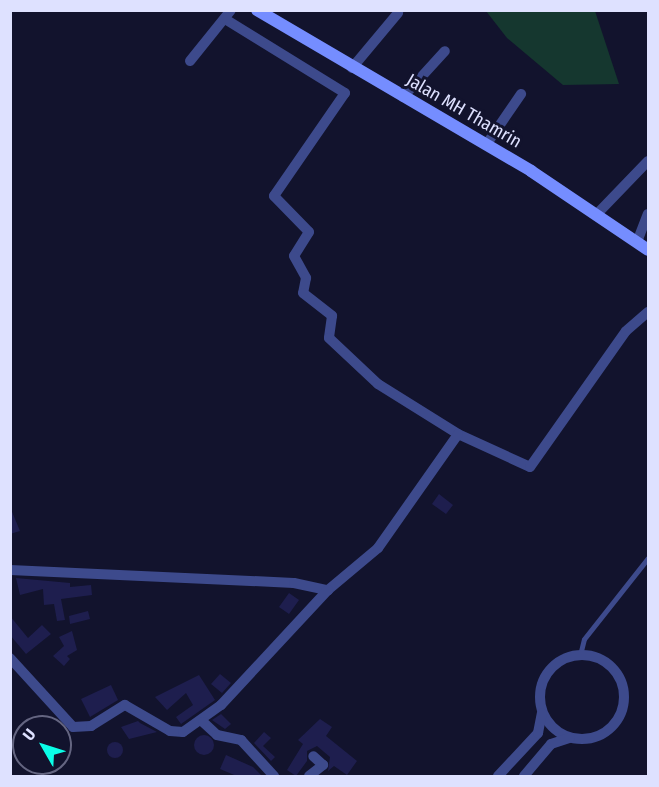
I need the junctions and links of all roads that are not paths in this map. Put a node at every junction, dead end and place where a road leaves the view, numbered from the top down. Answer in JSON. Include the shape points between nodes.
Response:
{"nodes":[{"id":1,"x":257,"y":10,"type":"edge"},
{"id":2,"x":399,"y":13,"type":"dead end"},
{"id":3,"x":228,"y":15,"type":"edge"},
{"id":4,"x":445,"y":51,"type":"dead end"},
{"id":5,"x":190,"y":61,"type":"dead end"},
{"id":6,"x":352,"y":68,"type":"junction"},
{"id":7,"x":521,"y":94,"type":"dead end"},
{"id":8,"x":403,"y":97,"type":"junction"},
{"id":9,"x":486,"y":145,"type":"junction"},
{"id":10,"x":648,"y":161,"type":"edge"},
{"id":11,"x":648,"y":214,"type":"edge"},
{"id":12,"x":596,"y":215,"type":"junction"},
{"id":13,"x":637,"y":242,"type":"junction"},
{"id":14,"x":648,"y":250,"type":"edge"},
{"id":15,"x":648,"y":312,"type":"edge"},
{"id":16,"x":458,"y":434,"type":"junction"},
{"id":17,"x":648,"y":558,"type":"edge"},
{"id":18,"x":10,"y":570,"type":"edge"},
{"id":19,"x":327,"y":590,"type":"junction"},
{"id":20,"x":580,"y":655,"type":"junction"},
{"id":21,"x":10,"y":658,"type":"edge"},
{"id":22,"x":542,"y":713,"type":"junction"},
{"id":23,"x":203,"y":722,"type":"junction"},
{"id":24,"x":570,"y":738,"type":"junction"},
{"id":25,"x":313,"y":756,"type":"dead end"},
{"id":26,"x":274,"y":777,"type":"edge"},
{"id":27,"x":309,"y":777,"type":"edge"},
{"id":28,"x":498,"y":777,"type":"edge"},
{"id":29,"x":524,"y":777,"type":"edge"}],
"edges":[{"from":1,"to":6,"type":"street","name":"Jalan MH Thamrin"},
{"from":2,"to":6,"type":"street"},
{"from":3,"to":5,"type":"street"},
{"from":3,"to":16,"type":"street","via":[[345,93],[274,196],[309,232],[294,256],[306,278],[303,294],[332,316],[329,338],[378,384]]},
{"from":4,"to":8,"type":"street"},
{"from":6,"to":8,"type":"street","name":"Jalan MH Thamrin"},
{"from":7,"to":9,"type":"street"},
{"from":8,"to":9,"type":"street","name":"Jalan MH Thamrin"},
{"from":9,"to":12,"type":"street","name":"Jalan MH Thamrin"},
{"from":10,"to":12,"type":"street"},
{"from":11,"to":13,"type":"street"},
{"from":12,"to":13,"type":"street","name":"Jalan MH Thamrin"},
{"from":13,"to":14,"type":"street","name":"Jalan MH Thamrin"},
{"from":15,"to":16,"type":"street","via":[[626,331],[530,467]]},
{"from":16,"to":19,"type":"street","via":[[378,548]]},
{"from":17,"to":20,"type":"lane","via":[[584,639]]},
{"from":18,"to":19,"type":"street","via":[[294,583]]},
{"from":19,"to":23,"type":"street"},
{"from":20,"to":22,"type":"street","via":[[548,671],[541,687]]},
{"from":20,"to":24,"type":"street","via":[[609,664],[619,677],[623,709],[602,735]]},
{"from":21,"to":23,"type":"street","via":[[74,727],[91,726],[125,705],[176,734]]},
{"from":22,"to":24,"type":"street","via":[[553,729]]},
{"from":22,"to":28,"type":"street","via":[[538,733]]},
{"from":23,"to":26,"type":"street","via":[[217,735],[241,740]]},
{"from":24,"to":29,"type":"street","via":[[551,744]]},
{"from":25,"to":27,"type":"street","via":[[323,765]]}]}
